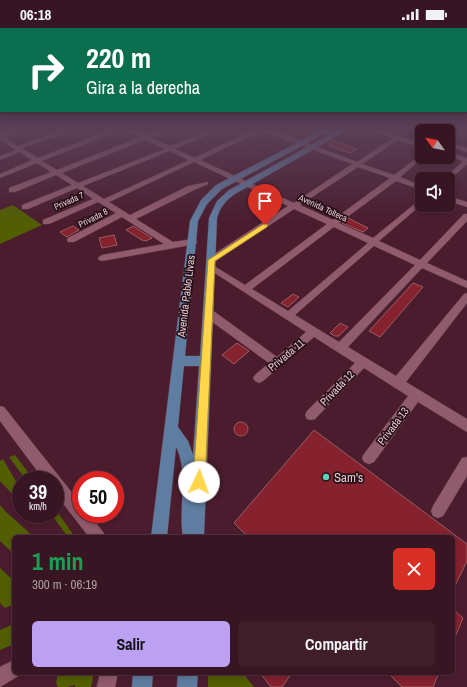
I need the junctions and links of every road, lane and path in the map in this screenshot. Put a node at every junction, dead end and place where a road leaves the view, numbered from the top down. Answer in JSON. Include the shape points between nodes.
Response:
{"nodes":[{"id":1,"x":38,"y":160,"type":"joint"},
{"id":2,"x":91,"y":160,"type":"edge"},
{"id":3,"x":142,"y":160,"type":"edge"},
{"id":4,"x":194,"y":160,"type":"joint"},
{"id":5,"x":208,"y":160,"type":"edge"},
{"id":6,"x":271,"y":160,"type":"edge"},
{"id":7,"x":290,"y":160,"type":"edge"},
{"id":8,"x":344,"y":160,"type":"edge"},
{"id":9,"x":363,"y":160,"type":"edge"},
{"id":10,"x":467,"y":160,"type":"edge"},
{"id":11,"x":415,"y":162,"type":"edge"},
{"id":12,"x":356,"y":164,"type":"junction"},
{"id":13,"x":454,"y":172,"type":"edge"},
{"id":14,"x":57,"y":173,"type":"junction"},
{"id":15,"x":207,"y":174,"type":"junction"},
{"id":16,"x":0,"y":176,"type":"edge"},
{"id":17,"x":235,"y":178,"type":"junction"},
{"id":18,"x":395,"y":178,"type":"junction"},
{"id":19,"x":246,"y":184,"type":"junction"},
{"id":20,"x":77,"y":185,"type":"junction"},
{"id":21,"x":415,"y":185,"type":"edge"},
{"id":22,"x":12,"y":190,"type":"dead end"},
{"id":23,"x":210,"y":194,"type":"junction"},
{"id":24,"x":102,"y":200,"type":"junction"},
{"id":25,"x":455,"y":201,"type":"edge"},
{"id":26,"x":467,"y":205,"type":"edge"},
{"id":27,"x":295,"y":206,"type":"junction"},
{"id":28,"x":415,"y":206,"type":"edge"},
{"id":29,"x":25,"y":207,"type":"dead end"},
{"id":30,"x":123,"y":214,"type":"junction"},
{"id":31,"x":467,"y":216,"type":"edge"},
{"id":32,"x":131,"y":218,"type":"junction"},
{"id":33,"x":46,"y":222,"type":"dead end"},
{"id":34,"x":333,"y":223,"type":"junction"},
{"id":35,"x":71,"y":240,"type":"dead end"},
{"id":36,"x":192,"y":242,"type":"junction"},
{"id":37,"x":374,"y":242,"type":"junction"},
{"id":38,"x":172,"y":245,"type":"junction"},
{"id":39,"x":102,"y":258,"type":"dead end"},
{"id":40,"x":211,"y":264,"type":"junction"},
{"id":41,"x":421,"y":264,"type":"junction"},
{"id":42,"x":467,"y":285,"type":"edge"},
{"id":43,"x":245,"y":289,"type":"junction"},
{"id":44,"x":467,"y":296,"type":"edge"},
{"id":45,"x":208,"y":313,"type":"junction"},
{"id":46,"x":288,"y":316,"type":"junction"},
{"id":47,"x":314,"y":331,"type":"junction"},
{"id":48,"x":340,"y":348,"type":"junction"},
{"id":49,"x":179,"y":361,"type":"junction"},
{"id":50,"x":206,"y":361,"type":"junction"},
{"id":51,"x":276,"y":362,"type":"junction"},
{"id":52,"x":363,"y":362,"type":"junction"},
{"id":53,"x":259,"y":378,"type":"dead end"},
{"id":54,"x":398,"y":384,"type":"junction"},
{"id":55,"x":417,"y":394,"type":"junction"},
{"id":56,"x":0,"y":411,"type":"edge"},
{"id":57,"x":311,"y":415,"type":"dead end"},
{"id":58,"x":467,"y":425,"type":"edge"},
{"id":59,"x":172,"y":430,"type":"junction"},
{"id":60,"x":369,"y":458,"type":"dead end"},
{"id":61,"x":467,"y":463,"type":"edge"},
{"id":62,"x":46,"y":471,"type":"edge"},
{"id":63,"x":64,"y":494,"type":"edge"},
{"id":64,"x":438,"y":511,"type":"dead end"},
{"id":65,"x":96,"y":535,"type":"edge"},
{"id":66,"x":159,"y":535,"type":"edge"},
{"id":67,"x":191,"y":535,"type":"edge"},
{"id":68,"x":196,"y":535,"type":"edge"},
{"id":69,"x":12,"y":670,"type":"edge"},
{"id":70,"x":109,"y":675,"type":"edge"},
{"id":71,"x":143,"y":675,"type":"edge"},
{"id":72,"x":188,"y":675,"type":"edge"},
{"id":73,"x":0,"y":678,"type":"edge"},
{"id":74,"x":106,"y":687,"type":"edge"},
{"id":75,"x":142,"y":687,"type":"edge"},
{"id":76,"x":187,"y":687,"type":"edge"}],
"edges":[{"from":1,"to":14,"type":"street"},
{"from":1,"to":16,"type":"street"},
{"from":2,"to":14,"type":"street"},
{"from":3,"to":20,"type":"street"},
{"from":4,"to":15,"type":"street","name":"Avenida Tolteca"},
{"from":4,"to":24,"type":"street","name":"Privada 7"},
{"from":5,"to":15,"type":"street"},
{"from":6,"to":17,"type":"main road","name":"Avenida Pablo Livas"},
{"from":7,"to":19,"type":"main road","name":"Avenida Pablo Livas"},
{"from":8,"to":12,"type":"street"},
{"from":9,"to":12,"type":"street"},
{"from":10,"to":13,"type":"street"},
{"from":11,"to":18,"type":"street"},
{"from":12,"to":18,"type":"street"},
{"from":12,"to":27,"type":"street"},
{"from":14,"to":20,"type":"street"},
{"from":14,"to":22,"type":"street"},
{"from":15,"to":17,"type":"street","name":"Avenida Tolteca"},
{"from":15,"to":23,"type":"street","via":[[206,189]]},
{"from":15,"to":32,"type":"street","via":[[191,188]]},
{"from":17,"to":19,"type":"street","name":"Avenida Tolteca"},
{"from":17,"to":23,"type":"main road","name":"Avenida Pablo Livas"},
{"from":18,"to":21,"type":"street"},
{"from":18,"to":34,"type":"street"},
{"from":19,"to":27,"type":"street","name":"Avenida Tolteca"},
{"from":19,"to":40,"type":"main road","name":"Avenida Pablo Livas","via":[[224,198],[215,210]]},
{"from":20,"to":24,"type":"street"},
{"from":20,"to":29,"type":"street"},
{"from":23,"to":36,"type":"main road","name":"Avenida Pablo Livas","via":[[198,210]]},
{"from":24,"to":30,"type":"street"},
{"from":24,"to":33,"type":"street","name":"Privada 7"},
{"from":25,"to":26,"type":"street"},
{"from":27,"to":34,"type":"street","name":"Avenida Tolteca"},
{"from":27,"to":40,"type":"street"},
{"from":28,"to":37,"type":"street"},
{"from":30,"to":32,"type":"street"},
{"from":30,"to":35,"type":"street","name":"Privada 8"},
{"from":31,"to":41,"type":"street"},
{"from":32,"to":38,"type":"street"},
{"from":34,"to":37,"type":"street","name":"Avenida Tolteca"},
{"from":34,"to":43,"type":"street"},
{"from":36,"to":38,"type":"street","name":"Avenida Pablo Livas"},
{"from":36,"to":49,"type":"main road","name":"Avenida Pablo Livas"},
{"from":37,"to":41,"type":"street","name":"Avenida Tolteca"},
{"from":37,"to":46,"type":"street"},
{"from":38,"to":39,"type":"street","name":"Avenida Pablo Livas"},
{"from":40,"to":43,"type":"street"},
{"from":40,"to":45,"type":"main road","name":"Avenida Pablo Livas"},
{"from":41,"to":42,"type":"street","name":"Avenida Tolteca"},
{"from":41,"to":48,"type":"street"},
{"from":43,"to":46,"type":"street"},
{"from":44,"to":54,"type":"street"},
{"from":45,"to":50,"type":"main road","name":"Avenida Pablo Livas"},
{"from":45,"to":51,"type":"street"},
{"from":46,"to":47,"type":"street"},
{"from":47,"to":48,"type":"street"},
{"from":47,"to":51,"type":"street","name":"Privada 11"},
{"from":48,"to":52,"type":"street"},
{"from":49,"to":50,"type":"main road"},
{"from":49,"to":59,"type":"main road","name":"Avenida Pablo Livas"},
{"from":50,"to":68,"type":"main road","name":"Avenida Pablo Livas"},
{"from":51,"to":53,"type":"street","name":"Privada 11"},
{"from":52,"to":54,"type":"street"},
{"from":52,"to":57,"type":"street","name":"Privada 12"},
{"from":54,"to":55,"type":"street"},
{"from":55,"to":58,"type":"street"},
{"from":55,"to":60,"type":"street","name":"Privada 13"},
{"from":56,"to":62,"type":"street"},
{"from":59,"to":66,"type":"main road","name":"Avenida Pablo Livas"},
{"from":59,"to":67,"type":"main road","via":[[185,449],[188,460]]},
{"from":61,"to":64,"type":"street"},
{"from":63,"to":65,"type":"street"},
{"from":69,"to":73,"type":"street"},
{"from":70,"to":74,"type":"street"},
{"from":71,"to":75,"type":"main road"},
{"from":72,"to":76,"type":"main road"}]}
